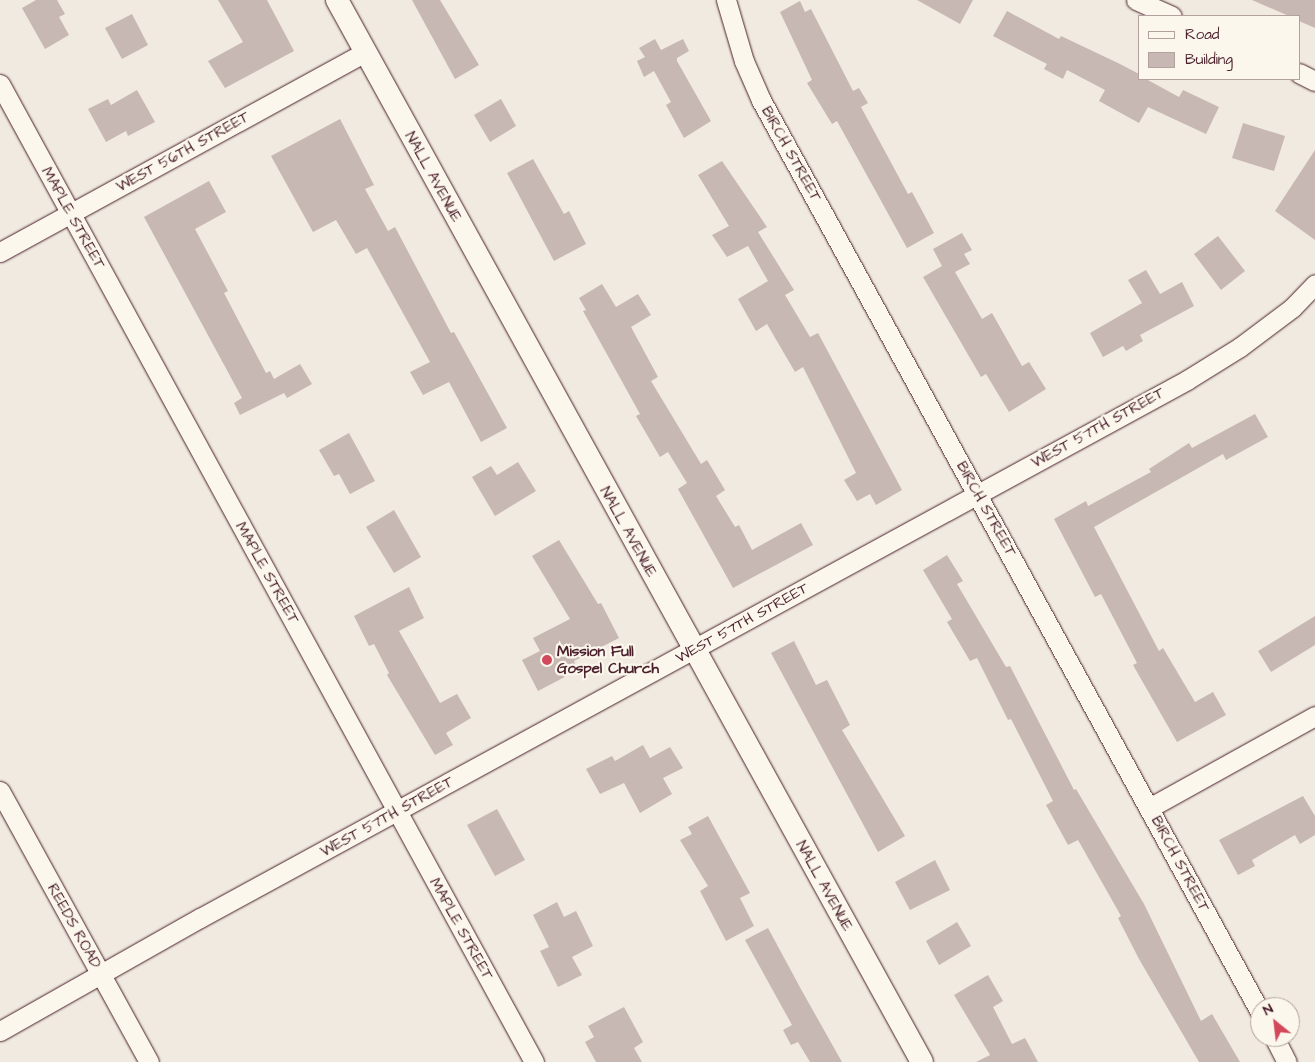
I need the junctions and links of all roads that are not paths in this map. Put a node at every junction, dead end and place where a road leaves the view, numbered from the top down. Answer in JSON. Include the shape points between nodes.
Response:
{"nodes":[{"id":1,"x":337,"y":0,"type":"edge"},
{"id":2,"x":726,"y":0,"type":"edge"},
{"id":3,"x":1136,"y":0,"type":"edge"},
{"id":4,"x":1170,"y":15,"type":"edge"},
{"id":5,"x":365,"y":52,"type":"junction"},
{"id":6,"x":1300,"y":74,"type":"edge"},
{"id":7,"x":1315,"y":81,"type":"edge"},
{"id":8,"x":0,"y":84,"type":"edge"},
{"id":9,"x":71,"y":214,"type":"junction"},
{"id":10,"x":0,"y":252,"type":"edge"},
{"id":11,"x":1315,"y":284,"type":"edge"},
{"id":12,"x":978,"y":493,"type":"junction"},
{"id":13,"x":693,"y":649,"type":"junction"},
{"id":14,"x":1315,"y":716,"type":"edge"},
{"id":15,"x":0,"y":791,"type":"edge"},
{"id":16,"x":1150,"y":808,"type":"junction"},
{"id":17,"x":397,"y":812,"type":"junction"},
{"id":18,"x":100,"y":974,"type":"junction"},
{"id":19,"x":1252,"y":997,"type":"edge"},
{"id":20,"x":0,"y":1031,"type":"edge"},
{"id":21,"x":1279,"y":1047,"type":"edge"},
{"id":22,"x":148,"y":1062,"type":"edge"},
{"id":23,"x":534,"y":1062,"type":"edge"},
{"id":24,"x":922,"y":1062,"type":"edge"},
{"id":25,"x":1287,"y":1062,"type":"edge"}],
"edges":[{"from":1,"to":5,"type":"street","name":"NALL AVENUE"},
{"from":2,"to":12,"type":"street","name":"BIRCH STREET","via":[[744,61],[761,100]]},
{"from":3,"to":4,"type":"street"},
{"from":5,"to":9,"type":"street","name":"WEST 56TH STREET"},
{"from":5,"to":13,"type":"street","name":"NALL AVENUE"},
{"from":6,"to":7,"type":"street"},
{"from":8,"to":9,"type":"street","name":"MAPLE STREET"},
{"from":9,"to":10,"type":"street","name":"WEST 56TH STREET"},
{"from":9,"to":17,"type":"street","name":"MAPLE STREET"},
{"from":11,"to":12,"type":"street","name":"WEST 57TH STREET","via":[[1292,308],[1240,347]]},
{"from":12,"to":13,"type":"street","name":"WEST 57TH STREET"},
{"from":12,"to":16,"type":"street","name":"BIRCH STREET"},
{"from":13,"to":17,"type":"street","name":"WEST 57TH STREET"},
{"from":13,"to":24,"type":"street","name":"NALL AVENUE"},
{"from":14,"to":16,"type":"street"},
{"from":15,"to":18,"type":"street","name":"REEDS ROAD"},
{"from":16,"to":19,"type":"street","name":"BIRCH STREET"},
{"from":17,"to":18,"type":"street","name":"WEST 57TH STREET"},
{"from":17,"to":23,"type":"street","name":"MAPLE STREET"},
{"from":18,"to":20,"type":"street","name":"WEST 57TH STREET"},
{"from":18,"to":22,"type":"street","name":"REEDS ROAD"},
{"from":21,"to":25,"type":"street"}]}
